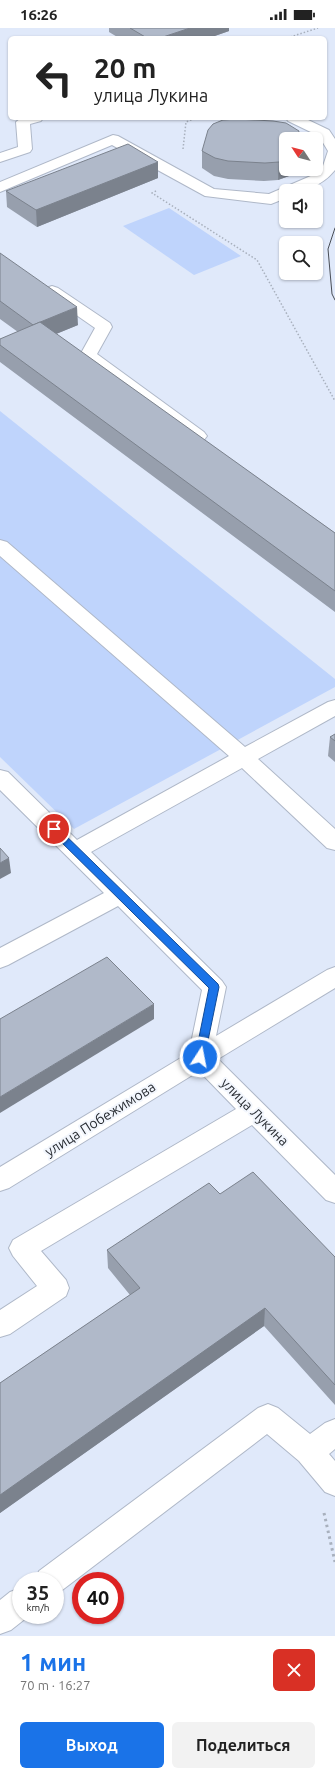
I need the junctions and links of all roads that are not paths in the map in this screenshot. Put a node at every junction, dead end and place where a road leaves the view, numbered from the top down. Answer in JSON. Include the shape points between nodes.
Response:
{"nodes":[{"id":1,"x":30,"y":120,"type":"edge"},
{"id":2,"x":297,"y":120,"type":"edge"},
{"id":3,"x":335,"y":152,"type":"edge"},
{"id":4,"x":0,"y":158,"type":"edge"},
{"id":5,"x":306,"y":184,"type":"edge"},
{"id":6,"x":0,"y":187,"type":"edge"},
{"id":7,"x":279,"y":196,"type":"edge"},
{"id":8,"x":39,"y":282,"type":"edge"},
{"id":9,"x":208,"y":444,"type":"edge"},
{"id":10,"x":0,"y":546,"type":"edge"},
{"id":11,"x":335,"y":707,"type":"edge"},
{"id":12,"x":244,"y":758,"type":"junction"},
{"id":13,"x":0,"y":776,"type":"edge"},
{"id":14,"x":335,"y":842,"type":"edge"},
{"id":15,"x":75,"y":851,"type":"junction"},
{"id":16,"x":120,"y":895,"type":"junction"},
{"id":17,"x":0,"y":960,"type":"edge"},
{"id":18,"x":335,"y":976,"type":"edge"},
{"id":19,"x":200,"y":1057,"type":"junction"},
{"id":20,"x":255,"y":1111,"type":"junction"},
{"id":21,"x":0,"y":1180,"type":"edge"},
{"id":22,"x":335,"y":1192,"type":"edge"},
{"id":23,"x":0,"y":1325,"type":"edge"},
{"id":24,"x":335,"y":1432,"type":"edge"},
{"id":25,"x":309,"y":1452,"type":"junction"},
{"id":26,"x":335,"y":1482,"type":"edge"},
{"id":27,"x":62,"y":1572,"type":"edge"},
{"id":28,"x":12,"y":1609,"type":"edge"},
{"id":29,"x":0,"y":1618,"type":"edge"}],
"edges":[{"from":1,"to":4,"type":"street","via":[[23,122],[25,149]]},
{"from":2,"to":3,"type":"street","via":[[324,133]]},
{"from":3,"to":5,"type":"street","via":[[334,162],[322,177]]},
{"from":6,"to":7,"type":"street","via":[[113,139],[210,192],[272,199]]},
{"from":8,"to":9,"type":"street","via":[[104,327],[88,355]]},
{"from":10,"to":12,"type":"street"},
{"from":11,"to":12,"type":"street"},
{"from":12,"to":14,"type":"street"},
{"from":12,"to":15,"type":"street"},
{"from":13,"to":15,"type":"street"},
{"from":15,"to":16,"type":"street"},
{"from":16,"to":17,"type":"street"},
{"from":16,"to":19,"type":"street","via":[[214,987]]},
{"from":18,"to":19,"type":"street","name":"улица Побежимова"},
{"from":19,"to":20,"type":"street","name":"улица Лукина"},
{"from":19,"to":21,"type":"street","name":"улица Побежимова"},
{"from":20,"to":22,"type":"street","name":"улица Лукина"},
{"from":20,"to":23,"type":"street","via":[[22,1248],[56,1288]]},
{"from":24,"to":25,"type":"street"},
{"from":25,"to":26,"type":"street"},
{"from":25,"to":27,"type":"street","via":[[268,1417]]},
{"from":28,"to":29,"type":"street"}]}
